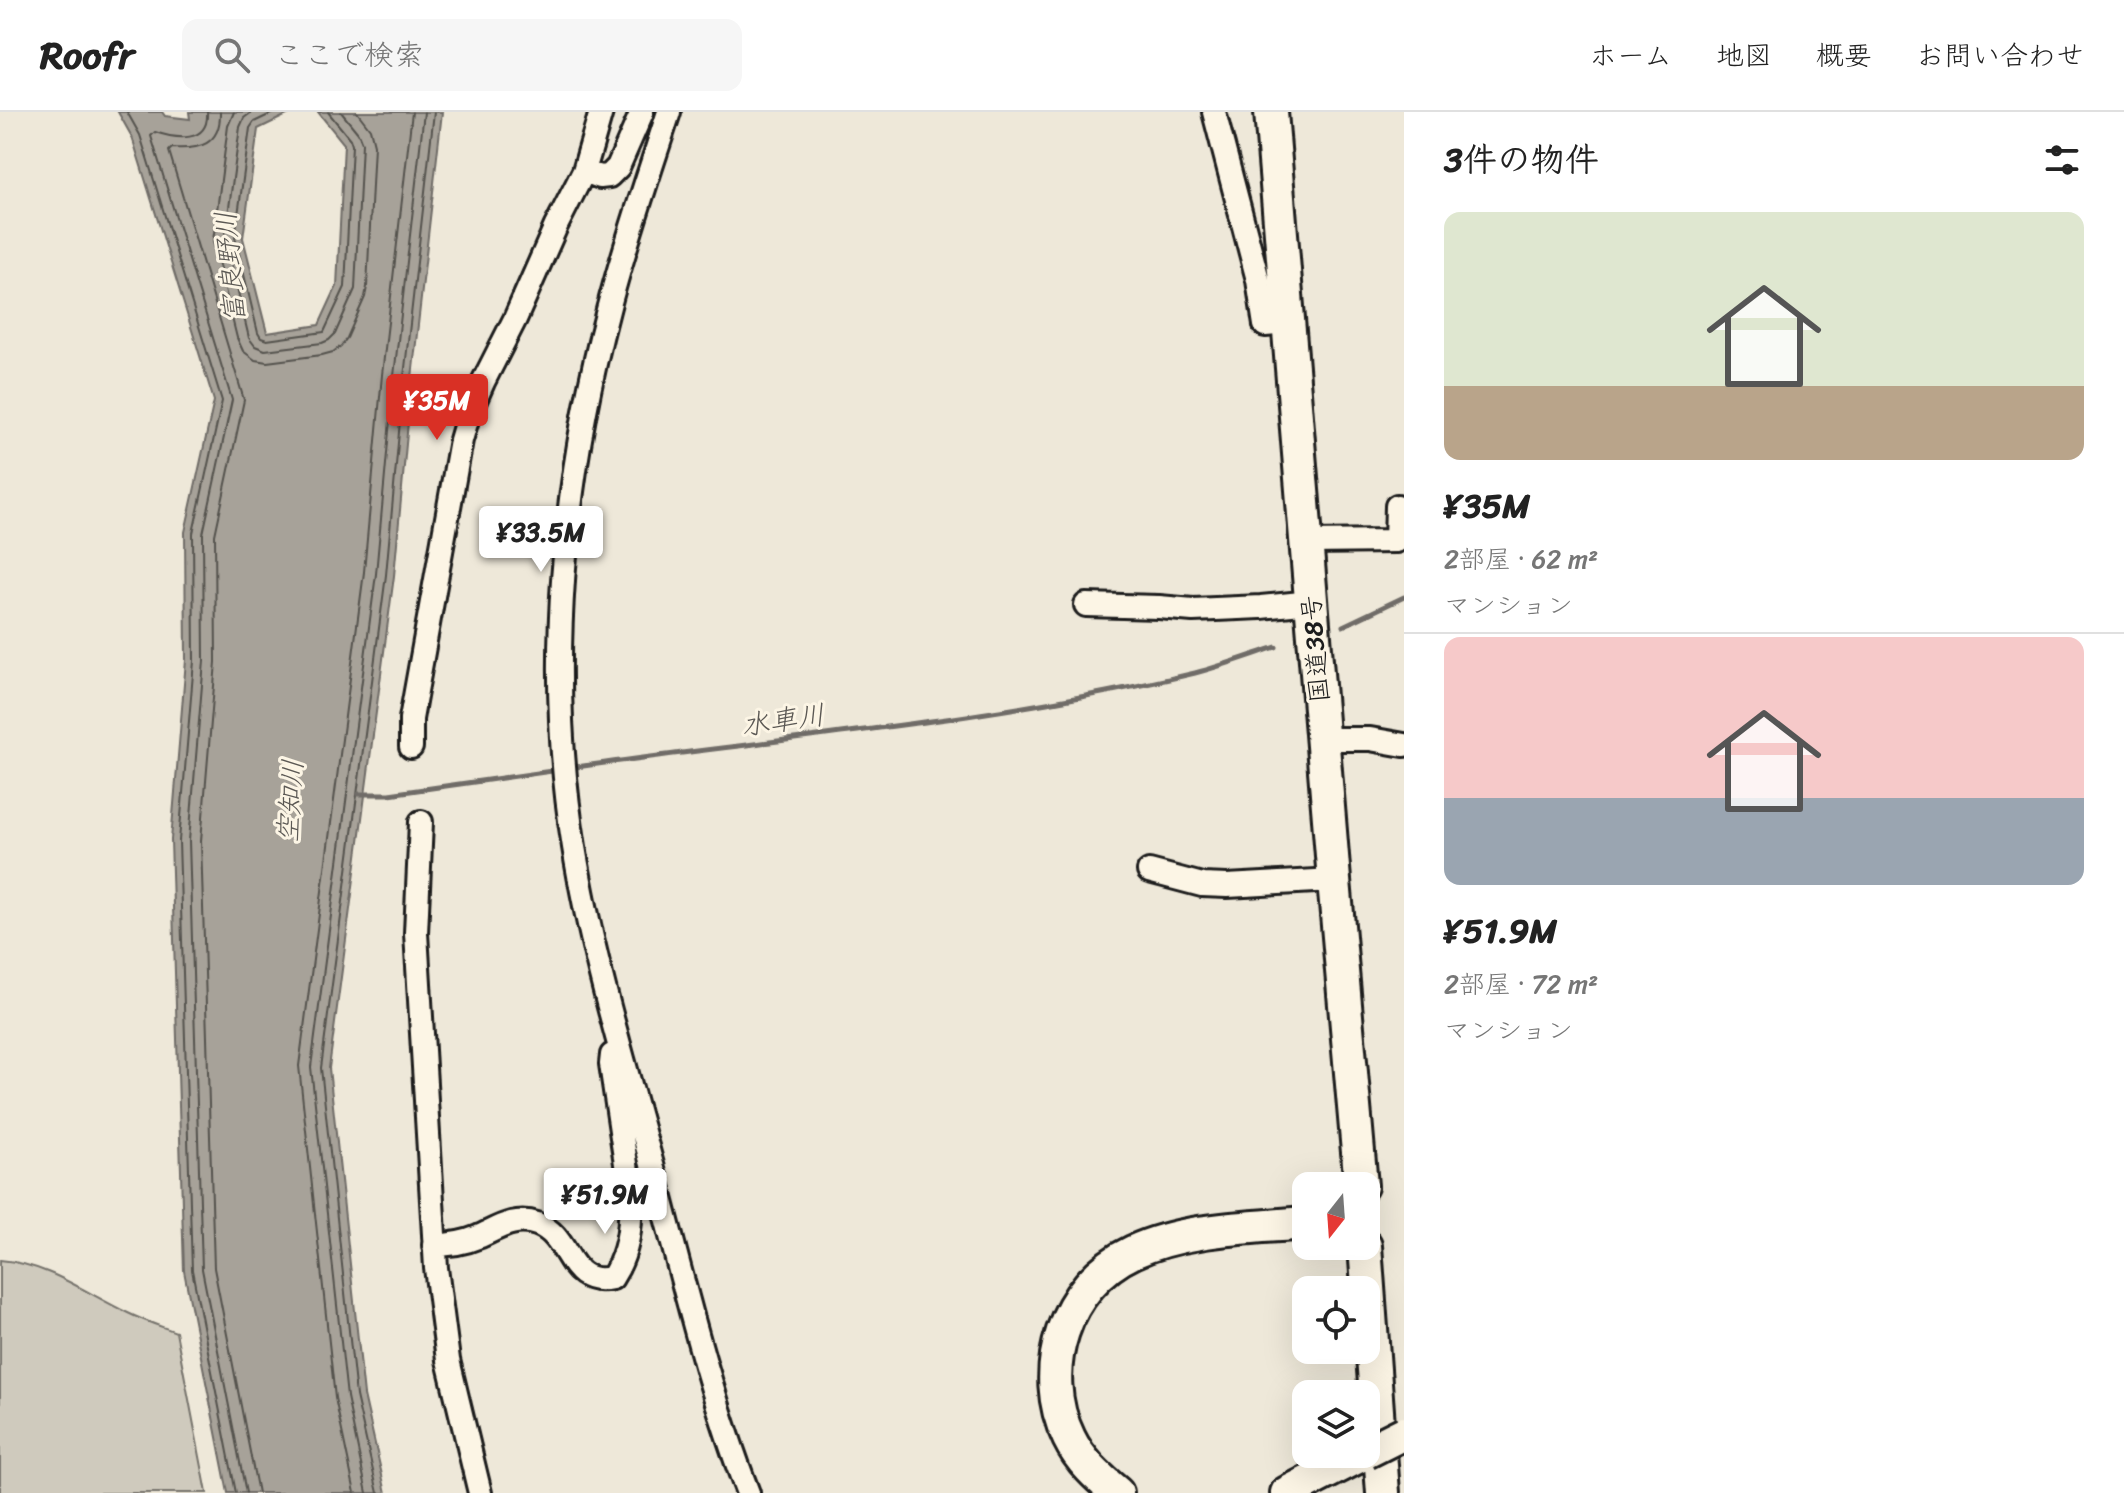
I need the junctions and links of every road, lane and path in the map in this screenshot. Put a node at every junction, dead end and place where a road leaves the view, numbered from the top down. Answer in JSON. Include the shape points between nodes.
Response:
{"nodes":[{"id":1,"x":601,"y":112,"type":"edge"},
{"id":2,"x":642,"y":112,"type":"edge"},
{"id":3,"x":669,"y":112,"type":"edge"},
{"id":4,"x":1214,"y":112,"type":"edge"},
{"id":5,"x":1271,"y":112,"type":"edge"},
{"id":6,"x":584,"y":171,"type":"junction"},
{"id":7,"x":1288,"y":323,"type":"junction"},
{"id":8,"x":1397,"y":506,"type":"dead end"},
{"id":9,"x":1306,"y":542,"type":"junction"},
{"id":10,"x":1311,"y":602,"type":"junction"},
{"id":11,"x":1086,"y":605,"type":"dead end"},
{"id":12,"x":1324,"y":739,"type":"junction"},
{"id":13,"x":1404,"y":745,"type":"edge"},
{"id":14,"x":411,"y":747,"type":"dead end"},
{"id":15,"x":421,"y":822,"type":"dead end"},
{"id":16,"x":1149,"y":871,"type":"dead end"},
{"id":17,"x":1334,"y":880,"type":"junction"},
{"id":18,"x":619,"y":1045,"type":"junction"},
{"id":19,"x":1360,"y":1172,"type":"edge"},
{"id":20,"x":1292,"y":1224,"type":"edge"},
{"id":21,"x":434,"y":1245,"type":"junction"},
{"id":22,"x":1366,"y":1260,"type":"edge"},
{"id":23,"x":1404,"y":1433,"type":"edge"},
{"id":24,"x":1380,"y":1445,"type":"edge"},
{"id":25,"x":1335,"y":1468,"type":"edge"},
{"id":26,"x":480,"y":1493,"type":"edge"},
{"id":27,"x":748,"y":1493,"type":"edge"},
{"id":28,"x":1117,"y":1493,"type":"edge"},
{"id":29,"x":1287,"y":1493,"type":"edge"},
{"id":30,"x":1383,"y":1493,"type":"edge"}],
"edges":[{"from":1,"to":6,"type":"street"},
{"from":2,"to":6,"type":"street","via":[[618,167],[609,176]]},
{"from":3,"to":18,"type":"street","via":[[608,308],[585,408],[560,639],[574,846]]},
{"from":4,"to":7,"type":"street","via":[[1265,325]]},
{"from":5,"to":7,"type":"highway","name":"国道38号"},
{"from":6,"to":14,"type":"street","via":[[468,416],[411,719]]},
{"from":7,"to":9,"type":"highway","name":"国道38号"},
{"from":8,"to":9,"type":"street","via":[[1396,541]]},
{"from":9,"to":10,"type":"highway","name":"国道38号"},
{"from":10,"to":11,"type":"street","via":[[1193,610]]},
{"from":10,"to":12,"type":"highway","name":"国道38号"},
{"from":12,"to":13,"type":"street"},
{"from":12,"to":17,"type":"highway","name":"国道38号"},
{"from":15,"to":21,"type":"street","via":[[416,933]]},
{"from":16,"to":17,"type":"street","via":[[1202,885]]},
{"from":17,"to":19,"type":"highway","name":"国道38号"},
{"from":18,"to":21,"type":"street","via":[[612,1051],[611,1064],[631,1199],[629,1234],[612,1278],[584,1277],[549,1230],[534,1223],[517,1222],[477,1238]]},
{"from":18,"to":27,"type":"street","via":[[697,1333]]},
{"from":20,"to":28,"type":"highway","via":[[1207,1233],[1132,1252],[1106,1269],[1072,1308],[1063,1330],[1055,1396],[1083,1461]]},
{"from":21,"to":26,"type":"street","via":[[448,1360]]},
{"from":22,"to":30,"type":"highway"},
{"from":23,"to":24,"type":"highway","bridge":true},
{"from":25,"to":29,"type":"highway"}]}
